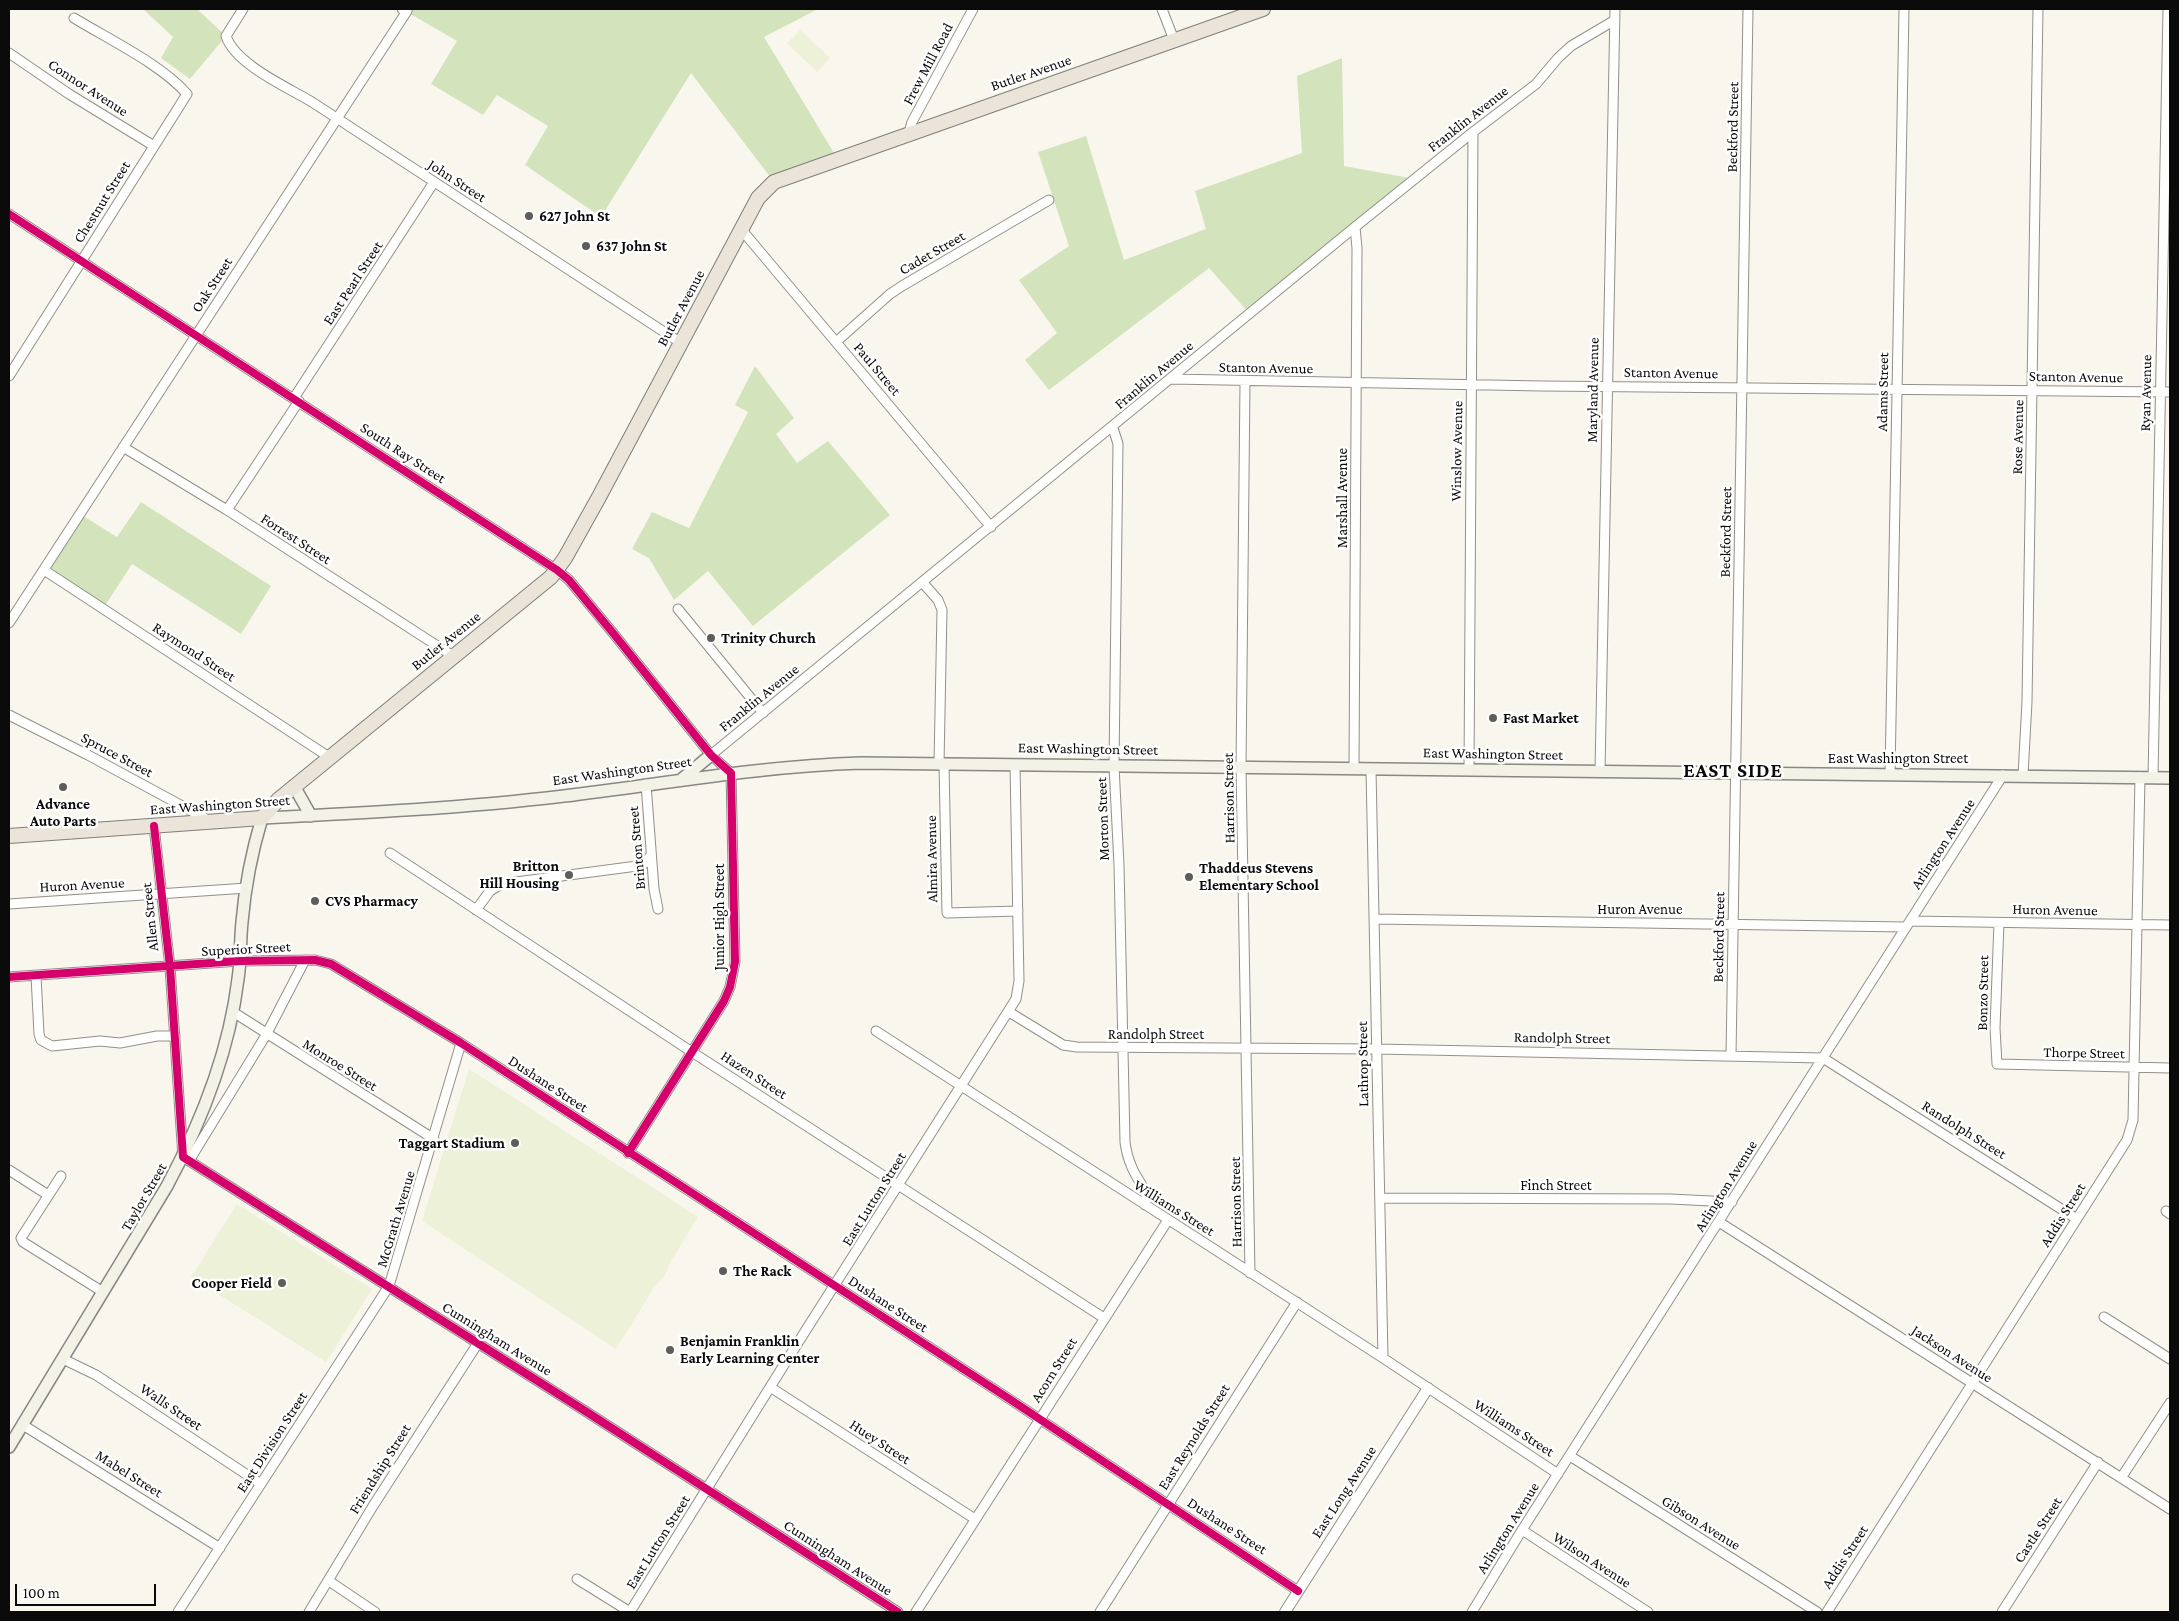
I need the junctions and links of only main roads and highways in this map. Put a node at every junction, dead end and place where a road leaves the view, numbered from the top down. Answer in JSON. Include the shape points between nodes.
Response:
{"nodes":[{"id":1,"x":1263,"y":9,"type":"edge"},
{"id":2,"x":711,"y":755,"type":"road end"},
{"id":3,"x":2170,"y":778,"type":"edge"},
{"id":4,"x":682,"y":780,"type":"junction"},
{"id":5,"x":294,"y":786,"type":"junction"},
{"id":6,"x":311,"y":816,"type":"junction"},
{"id":7,"x":262,"y":818,"type":"junction"},
{"id":8,"x":9,"y":836,"type":"edge"},
{"id":9,"x":9,"y":1447,"type":"edge"}],
"edges":[{"from":1,"to":5,"type":"main road","name":"Butler Avenue","via":[[774,182],[758,198],[557,570]]},
{"from":2,"to":4,"type":"main road"},
{"from":3,"to":4,"type":"main road","name":"East Washington Street","via":[[828,764]]},
{"from":4,"to":6,"type":"main road","name":"East Washington Street","via":[[460,807]]},
{"from":5,"to":6,"type":"main road"},
{"from":5,"to":7,"type":"main road","name":"Butler Avenue"},
{"from":6,"to":7,"type":"main road","name":"East Washington Street"},
{"from":7,"to":8,"type":"main road","name":"East Washington Street"},
{"from":7,"to":9,"type":"main road","name":"Taylor Street","via":[[246,888],[233,1012],[216,1075],[186,1159]]}]}
